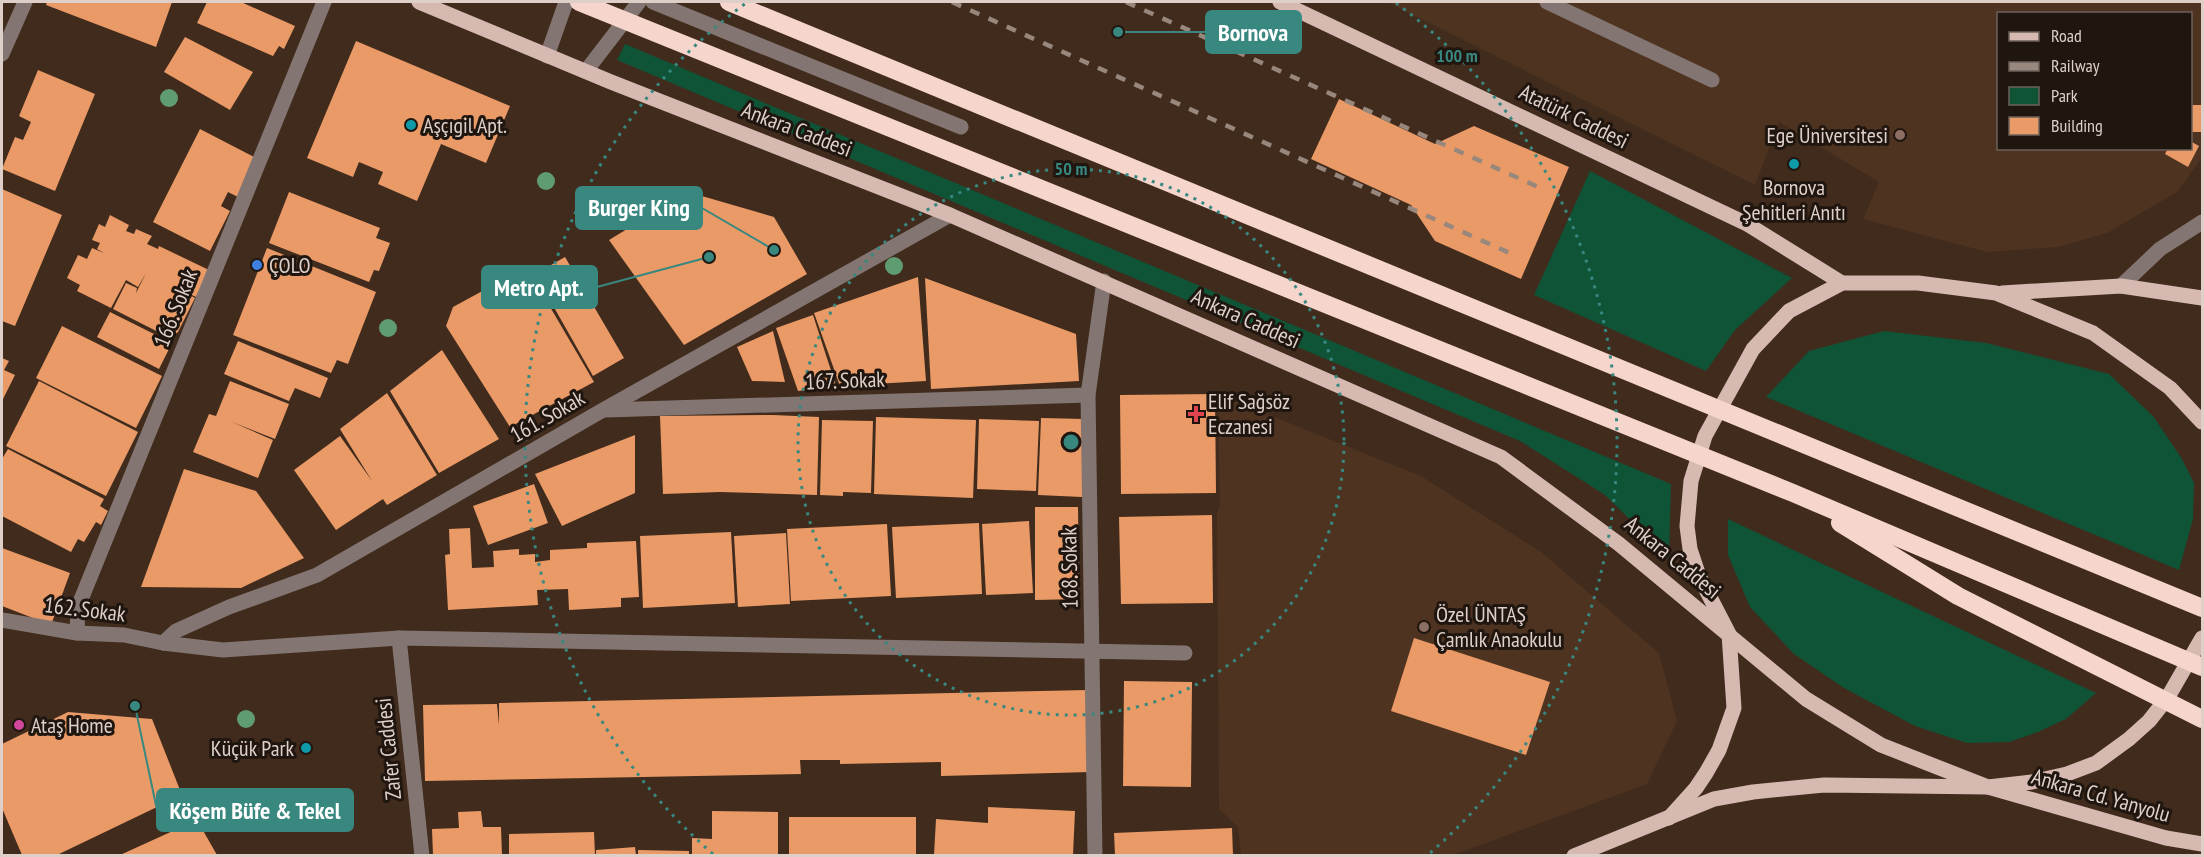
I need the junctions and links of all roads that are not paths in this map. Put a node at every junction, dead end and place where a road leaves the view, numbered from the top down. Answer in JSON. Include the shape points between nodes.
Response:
{"nodes":[{"id":1,"x":25,"y":2,"type":"edge"},
{"id":2,"x":324,"y":2,"type":"edge"},
{"id":3,"x":419,"y":2,"type":"edge"},
{"id":4,"x":566,"y":2,"type":"edge"},
{"id":5,"x":579,"y":2,"type":"edge"},
{"id":6,"x":639,"y":2,"type":"edge"},
{"id":7,"x":653,"y":2,"type":"edge"},
{"id":8,"x":729,"y":2,"type":"edge"},
{"id":9,"x":1280,"y":2,"type":"edge"},
{"id":10,"x":1547,"y":2,"type":"edge"},
{"id":11,"x":2,"y":54,"type":"edge"},
{"id":12,"x":547,"y":56,"type":"junction"},
{"id":13,"x":586,"y":71,"type":"junction"},
{"id":14,"x":1712,"y":80,"type":"dead end"},
{"id":15,"x":962,"y":127,"type":"dead end"},
{"id":16,"x":950,"y":215,"type":"junction"},
{"id":17,"x":2202,"y":222,"type":"edge"},
{"id":18,"x":1104,"y":281,"type":"junction"},
{"id":19,"x":1842,"y":283,"type":"junction"},
{"id":20,"x":2121,"y":286,"type":"junction"},
{"id":21,"x":1996,"y":293,"type":"junction"},
{"id":22,"x":2202,"y":298,"type":"edge"},
{"id":23,"x":1088,"y":395,"type":"junction"},
{"id":24,"x":603,"y":410,"type":"junction"},
{"id":25,"x":2202,"y":422,"type":"edge"},
{"id":26,"x":1793,"y":493,"type":"junction"},
{"id":27,"x":2202,"y":608,"type":"edge"},
{"id":28,"x":2,"y":620,"type":"edge"},
{"id":29,"x":77,"y":633,"type":"junction"},
{"id":30,"x":1729,"y":634,"type":"junction"},
{"id":31,"x":399,"y":638,"type":"junction"},
{"id":32,"x":2202,"y":638,"type":"edge"},
{"id":33,"x":163,"y":643,"type":"junction"},
{"id":34,"x":1093,"y":652,"type":"junction"},
{"id":35,"x":1185,"y":653,"type":"dead end"},
{"id":36,"x":2202,"y":667,"type":"edge"},
{"id":37,"x":2202,"y":719,"type":"edge"},
{"id":38,"x":1988,"y":787,"type":"junction"},
{"id":39,"x":1669,"y":818,"type":"junction"},
{"id":40,"x":2202,"y":844,"type":"edge"},
{"id":41,"x":422,"y":855,"type":"edge"},
{"id":42,"x":1095,"y":855,"type":"edge"},
{"id":43,"x":1574,"y":855,"type":"edge"}],
"edges":[{"from":1,"to":11,"type":"street"},
{"from":2,"to":29,"type":"street","name":"166. Sokak","via":[[78,607]]},
{"from":3,"to":12,"type":"main road","name":"Ankara Caddesi"},
{"from":4,"to":12,"type":"street"},
{"from":5,"to":26,"type":"highway","name":"Ankara Caddesi","bridge":true},
{"from":6,"to":13,"type":"street"},
{"from":7,"to":15,"type":"street"},
{"from":8,"to":27,"type":"highway","bridge":true},
{"from":9,"to":19,"type":"main road","name":"Atatürk Caddesi","via":[[1747,224]]},
{"from":10,"to":14,"type":"street"},
{"from":12,"to":13,"type":"main road","name":"Ankara Caddesi"},
{"from":13,"to":16,"type":"main road","name":"Ankara Caddesi"},
{"from":16,"to":18,"type":"main road","name":"Ankara Caddesi"},
{"from":16,"to":24,"type":"street","name":"161. Sokak"},
{"from":17,"to":20,"type":"street","via":[[2160,249]]},
{"from":18,"to":23,"type":"street","name":"168. Sokak"},
{"from":18,"to":30,"type":"main road","name":"Ankara Caddesi","via":[[1501,457],[1612,539]]},
{"from":19,"to":21,"type":"main road","via":[[1918,283]]},
{"from":19,"to":30,"type":"main road","via":[[1789,311],[1753,349],[1705,436],[1691,481],[1687,525],[1699,576]]},
{"from":20,"to":21,"type":"main road"},
{"from":20,"to":22,"type":"main road"},
{"from":21,"to":25,"type":"main road","via":[[2093,333],[2170,388]]},
{"from":23,"to":24,"type":"street","name":"167. Sokak"},
{"from":23,"to":34,"type":"street","name":"168. Sokak"},
{"from":24,"to":33,"type":"street","name":"161. Sokak","via":[[317,575],[229,607],[176,631]]},
{"from":26,"to":36,"type":"highway","name":"Ankara Caddesi","bridge":true},
{"from":26,"to":37,"type":"highway","bridge":true,"via":[[1958,596]]},
{"from":28,"to":29,"type":"street","name":"162. Sokak"},
{"from":29,"to":33,"type":"street","name":"162. Sokak","via":[[124,635]]},
{"from":30,"to":38,"type":"main road","name":"Ankara Caddesi","via":[[1806,699],[1881,746]]},
{"from":30,"to":39,"type":"main road","via":[[1734,708],[1706,773]]},
{"from":31,"to":33,"type":"street","name":"162. Sokak","via":[[224,650]]},
{"from":31,"to":34,"type":"street","name":"162. Sokak"},
{"from":31,"to":41,"type":"street","name":"Zafer Caddesi"},
{"from":32,"to":38,"type":"main road","via":[[2168,697],[2149,721],[2096,763],[2032,782]]},
{"from":34,"to":35,"type":"street","name":"162. Sokak"},
{"from":34,"to":42,"type":"street","name":"168. Sokak"},
{"from":38,"to":39,"type":"main road","via":[[1824,784],[1714,800]]},
{"from":38,"to":40,"type":"main road","name":"Ankara Cd. Yanyolu","via":[[2166,838]]},
{"from":39,"to":43,"type":"main road"}]}
